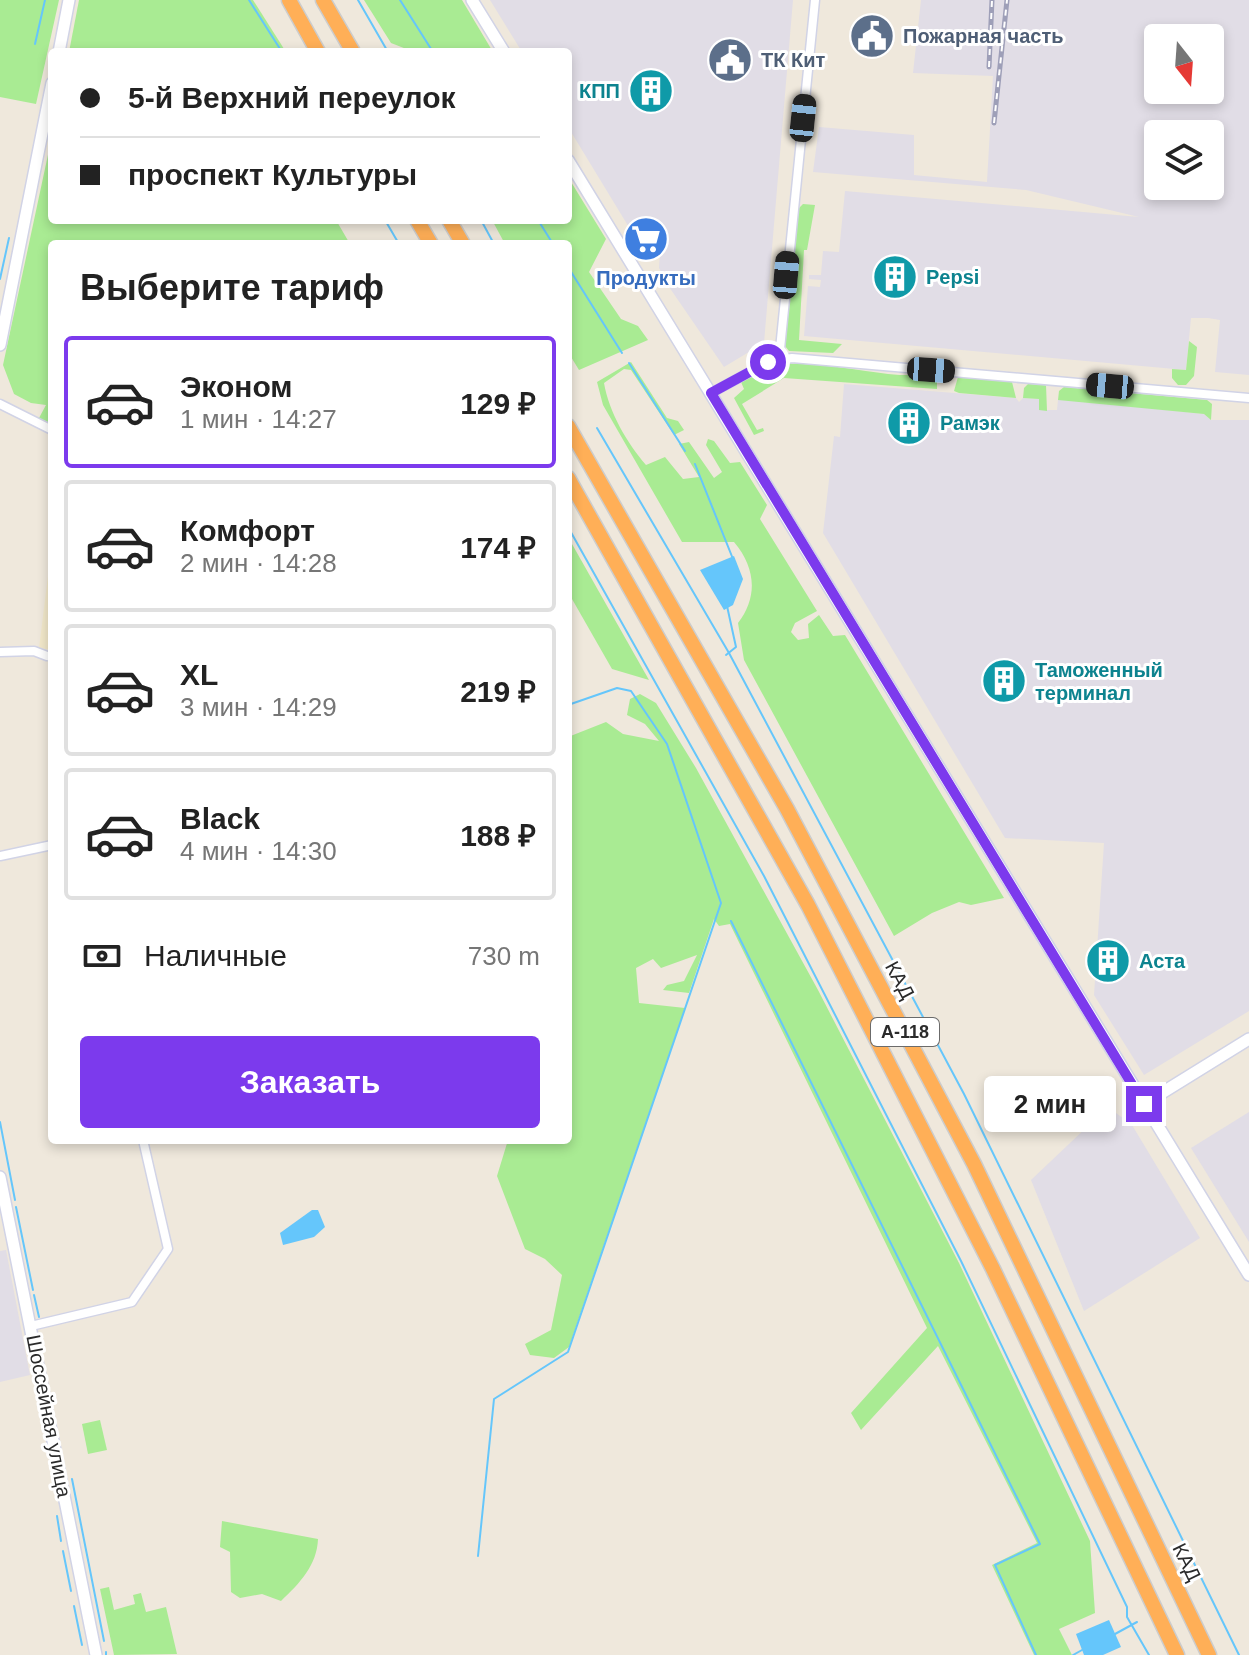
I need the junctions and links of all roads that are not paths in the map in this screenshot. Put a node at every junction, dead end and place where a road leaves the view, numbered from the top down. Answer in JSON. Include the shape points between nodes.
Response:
{"nodes":[{"id":1,"x":69,"y":0,"type":"edge"},
{"id":2,"x":289,"y":0,"type":"edge"},
{"id":3,"x":323,"y":0,"type":"edge"},
{"id":4,"x":472,"y":0,"type":"edge"},
{"id":5,"x":815,"y":0,"type":"edge"},
{"id":6,"x":60,"y":48,"type":"edge"},
{"id":7,"x":316,"y":48,"type":"edge"},
{"id":8,"x":351,"y":48,"type":"edge"},
{"id":9,"x":502,"y":48,"type":"edge"},
{"id":10,"x":48,"y":103,"type":"edge"},
{"id":11,"x":572,"y":167,"type":"edge"},
{"id":12,"x":0,"y":345,"type":"edge"},
{"id":13,"x":779,"y":359,"type":"junction"},
{"id":14,"x":711,"y":393,"type":"junction"},
{"id":15,"x":1249,"y":398,"type":"edge"},
{"id":16,"x":0,"y":404,"type":"edge"},
{"id":17,"x":48,"y":428,"type":"edge"},
{"id":18,"x":572,"y":433,"type":"edge"},
{"id":19,"x":572,"y":485,"type":"edge"},
{"id":20,"x":0,"y":652,"type":"edge"},
{"id":21,"x":47,"y":656,"type":"dead end"},
{"id":22,"x":48,"y":846,"type":"edge"},
{"id":23,"x":0,"y":856,"type":"edge"},
{"id":24,"x":1249,"y":1039,"type":"edge"},
{"id":25,"x":1144,"y":1104,"type":"junction"},
{"id":26,"x":144,"y":1144,"type":"edge"},
{"id":27,"x":0,"y":1177,"type":"edge"},
{"id":28,"x":1249,"y":1275,"type":"edge"},
{"id":29,"x":31,"y":1326,"type":"junction"},
{"id":30,"x":96,"y":1655,"type":"edge"},
{"id":31,"x":1177,"y":1655,"type":"edge"},
{"id":32,"x":1209,"y":1655,"type":"edge"}],
"edges":[{"from":1,"to":6,"type":"street"},
{"from":2,"to":7,"type":"highway"},
{"from":3,"to":8,"type":"highway"},
{"from":4,"to":9,"type":"street"},
{"from":5,"to":13,"type":"street"},
{"from":10,"to":12,"type":"street"},
{"from":11,"to":14,"type":"street"},
{"from":13,"to":14,"type":"street"},
{"from":13,"to":15,"type":"street"},
{"from":14,"to":25,"type":"street"},
{"from":16,"to":17,"type":"street"},
{"from":18,"to":32,"type":"highway","name":"КАД","number":"А-118","via":[[787,809],[974,1164]]},
{"from":19,"to":31,"type":"highway","number":"А-118","via":[[808,905],[993,1269]]},
{"from":20,"to":21,"type":"street"},
{"from":22,"to":23,"type":"street"},
{"from":24,"to":25,"type":"street"},
{"from":25,"to":28,"type":"street"},
{"from":26,"to":29,"type":"street","via":[[168,1249],[162,1259],[132,1302]]},
{"from":27,"to":29,"type":"street","name":"Шоссейная улица"},
{"from":29,"to":30,"type":"street","name":"Шоссейная улица"}]}
